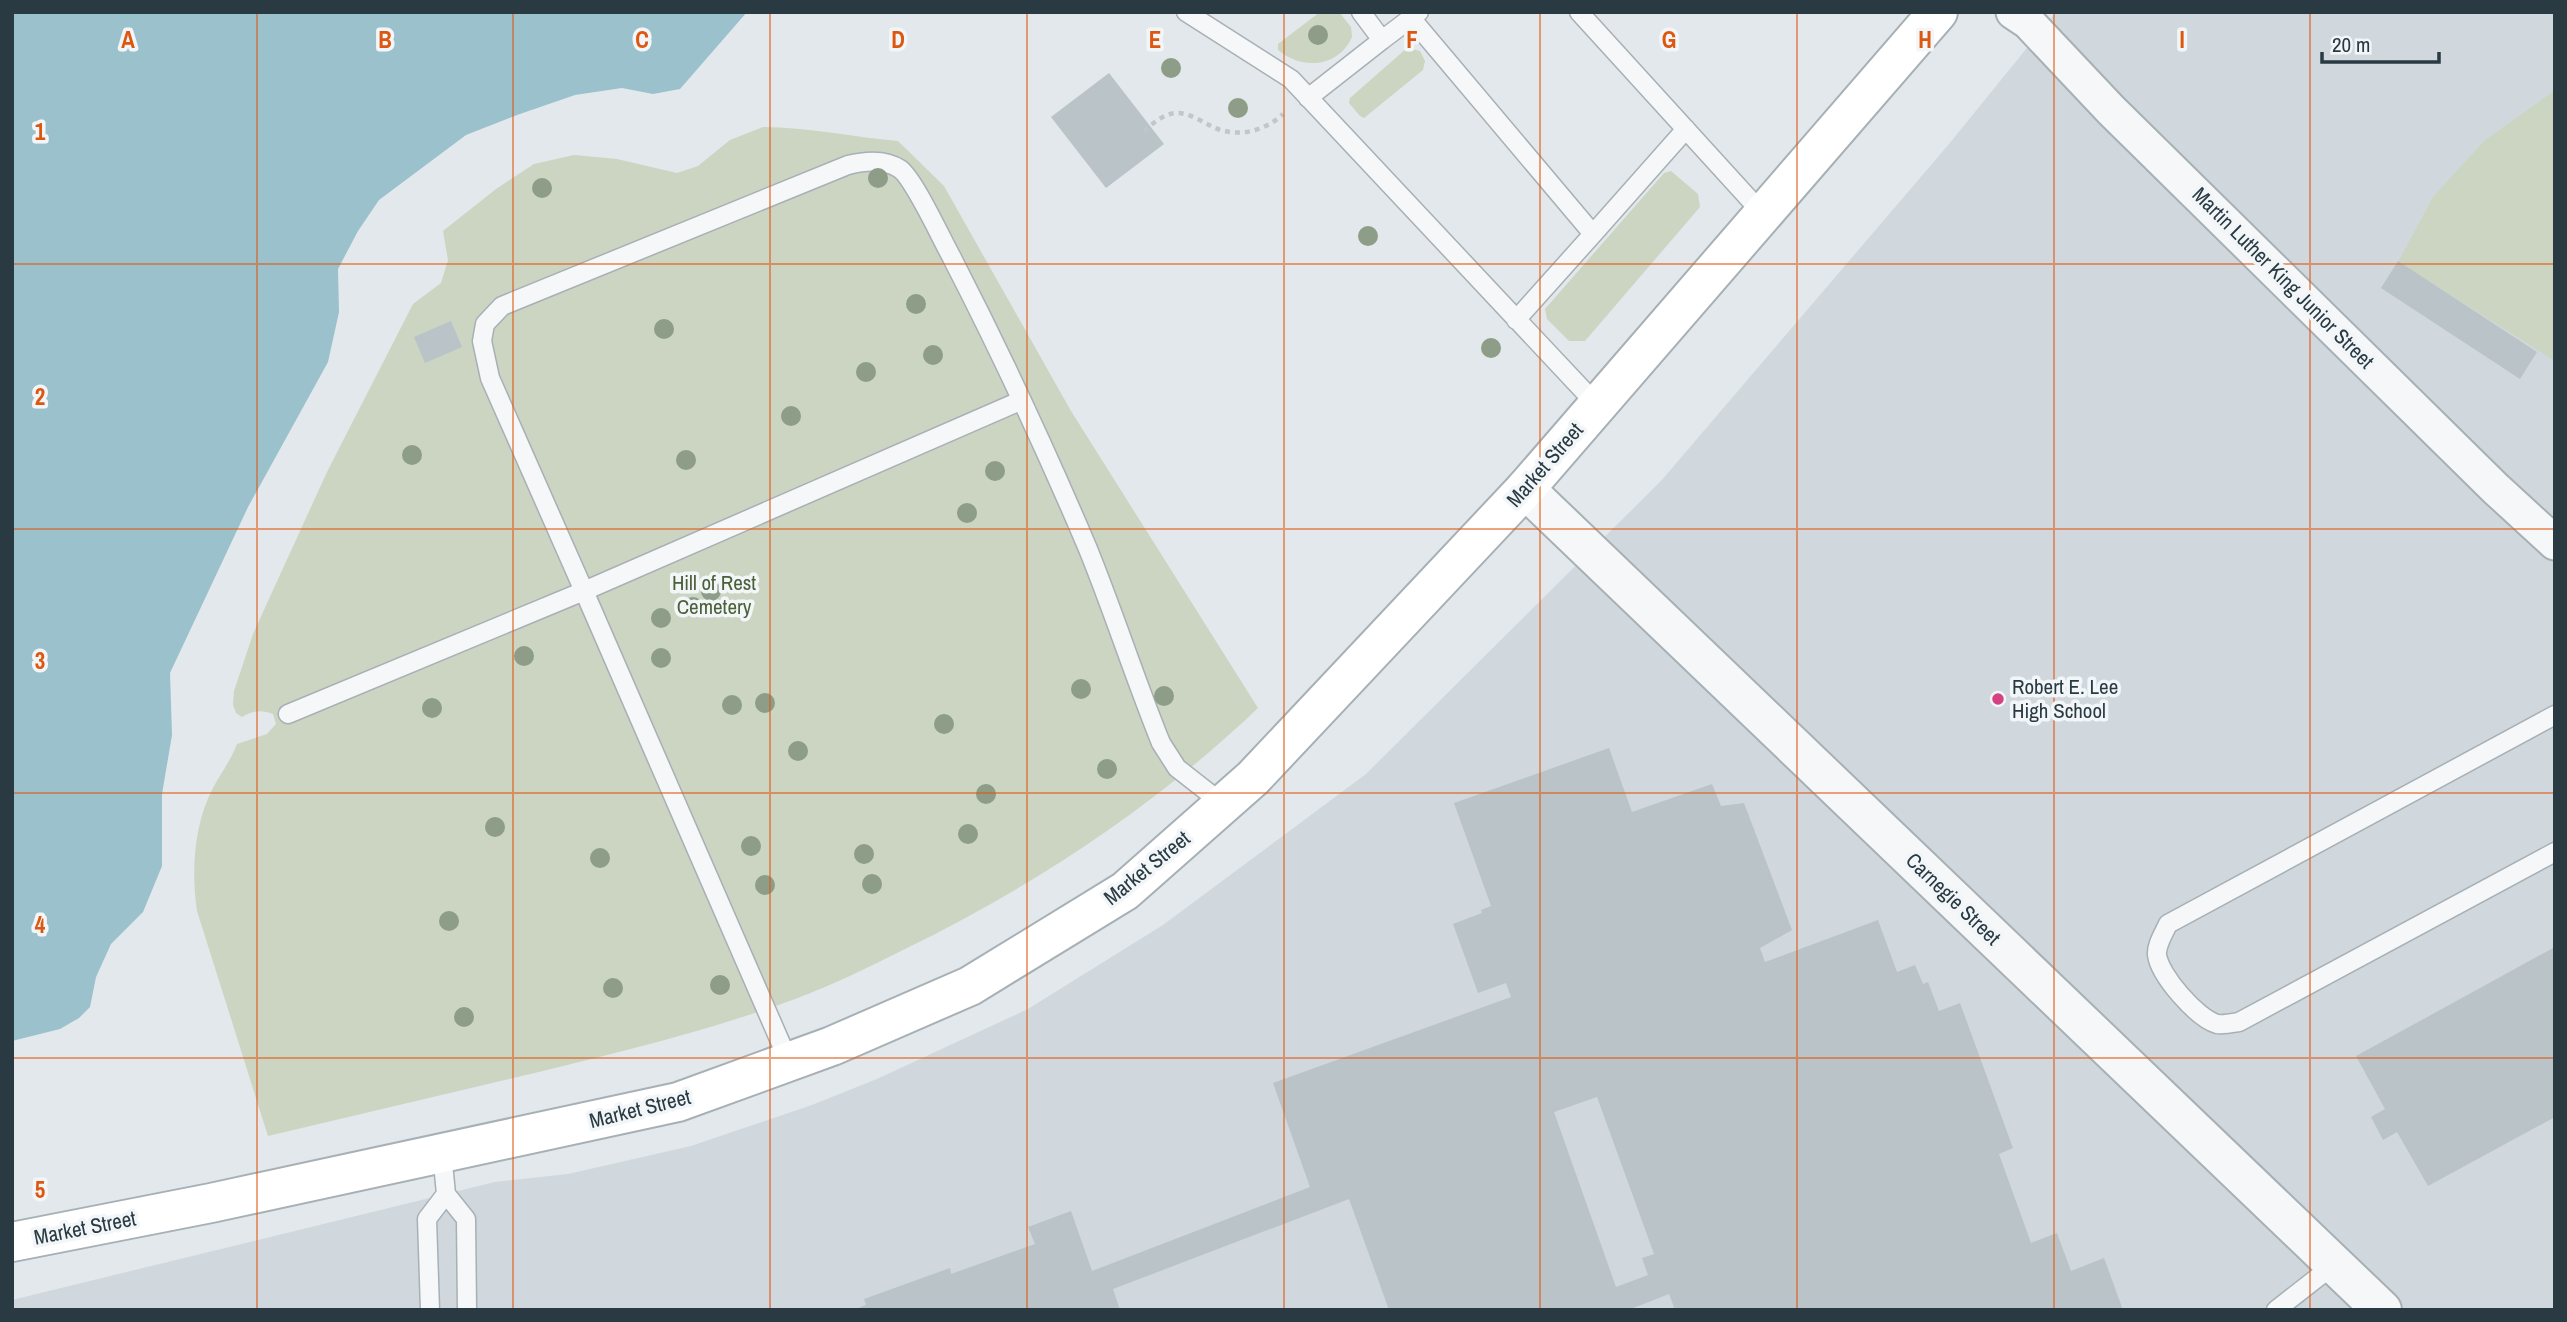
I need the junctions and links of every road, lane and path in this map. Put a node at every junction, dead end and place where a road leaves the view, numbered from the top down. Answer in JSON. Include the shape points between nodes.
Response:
{"nodes":[{"id":1,"x":1186,"y":12,"type":"edge"},
{"id":2,"x":1361,"y":12,"type":"edge"},
{"id":3,"x":1579,"y":12,"type":"edge"},
{"id":4,"x":1938,"y":12,"type":"edge"},
{"id":5,"x":2013,"y":12,"type":"edge"},
{"id":6,"x":1415,"y":15,"type":"edge"},
{"id":7,"x":1382,"y":40,"type":"junction"},
{"id":8,"x":1306,"y":96,"type":"junction"},
{"id":9,"x":1686,"y":129,"type":"junction"},
{"id":10,"x":1144,"y":131,"type":"dead end"},
{"id":11,"x":1763,"y":214,"type":"junction"},
{"id":12,"x":1593,"y":234,"type":"junction"},
{"id":13,"x":1516,"y":320,"type":"junction"},
{"id":14,"x":1020,"y":401,"type":"junction"},
{"id":15,"x":1597,"y":405,"type":"junction"},
{"id":16,"x":1525,"y":489,"type":"junction"},
{"id":17,"x":2555,"y":543,"type":"edge"},
{"id":18,"x":584,"y":592,"type":"junction"},
{"id":19,"x":288,"y":714,"type":"dead end"},
{"id":20,"x":2555,"y":715,"type":"edge"},
{"id":21,"x":1223,"y":804,"type":"junction"},
{"id":22,"x":2555,"y":852,"type":"edge"},
{"id":23,"x":789,"y":1062,"type":"junction"},
{"id":24,"x":442,"y":1153,"type":"junction"},
{"id":25,"x":446,"y":1194,"type":"junction"},
{"id":26,"x":12,"y":1242,"type":"edge"},
{"id":27,"x":2334,"y":1264,"type":"junction"},
{"id":28,"x":430,"y":1310,"type":"edge"},
{"id":29,"x":467,"y":1310,"type":"edge"},
{"id":30,"x":2276,"y":1310,"type":"edge"},
{"id":31,"x":2382,"y":1310,"type":"edge"}],
"edges":[{"from":1,"to":8,"type":"lane","via":[[1291,79]]},
{"from":2,"to":7,"type":"lane"},
{"from":3,"to":9,"type":"lane"},
{"from":4,"to":11,"type":"main road","name":"Market Street"},
{"from":5,"to":17,"type":"street","name":"Martin Luther King Junior Street"},
{"from":6,"to":7,"type":"lane"},
{"from":6,"to":12,"type":"lane"},
{"from":7,"to":8,"type":"lane"},
{"from":8,"to":10,"type":"path","via":[[1277,120],[1254,131],[1233,133],[1176,113]]},
{"from":8,"to":13,"type":"lane"},
{"from":9,"to":11,"type":"lane"},
{"from":9,"to":12,"type":"lane"},
{"from":11,"to":15,"type":"main road","name":"Market Street"},
{"from":12,"to":13,"type":"lane"},
{"from":13,"to":15,"type":"lane"},
{"from":14,"to":18,"type":"lane"},
{"from":14,"to":18,"type":"lane","via":[[932,219],[901,170],[878,162],[864,161],[831,171],[502,306],[485,324],[482,341],[490,378]]},
{"from":14,"to":21,"type":"lane","via":[[1088,550],[1161,743],[1177,768]]},
{"from":15,"to":16,"type":"main road","name":"Market Street"},
{"from":16,"to":21,"type":"main road","name":"Market Street","via":[[1253,778]]},
{"from":16,"to":27,"type":"street","name":"Carnegie Street"},
{"from":18,"to":19,"type":"lane"},
{"from":18,"to":23,"type":"lane"},
{"from":20,"to":22,"type":"lane","via":[[2168,924],[2157,952],[2162,971],[2195,1010],[2217,1024],[2239,1022]]},
{"from":21,"to":23,"type":"main road","name":"Market Street","via":[[1125,891],[970,986]]},
{"from":23,"to":24,"type":"main road","name":"Market Street","via":[[678,1102]]},
{"from":24,"to":25,"type":"lane"},
{"from":24,"to":26,"type":"main road","name":"Market Street"},
{"from":25,"to":28,"type":"lane","via":[[427,1219]]},
{"from":25,"to":29,"type":"lane","via":[[466,1220]]},
{"from":27,"to":30,"type":"lane"},
{"from":27,"to":31,"type":"street","name":"Carnegie Street"}]}
